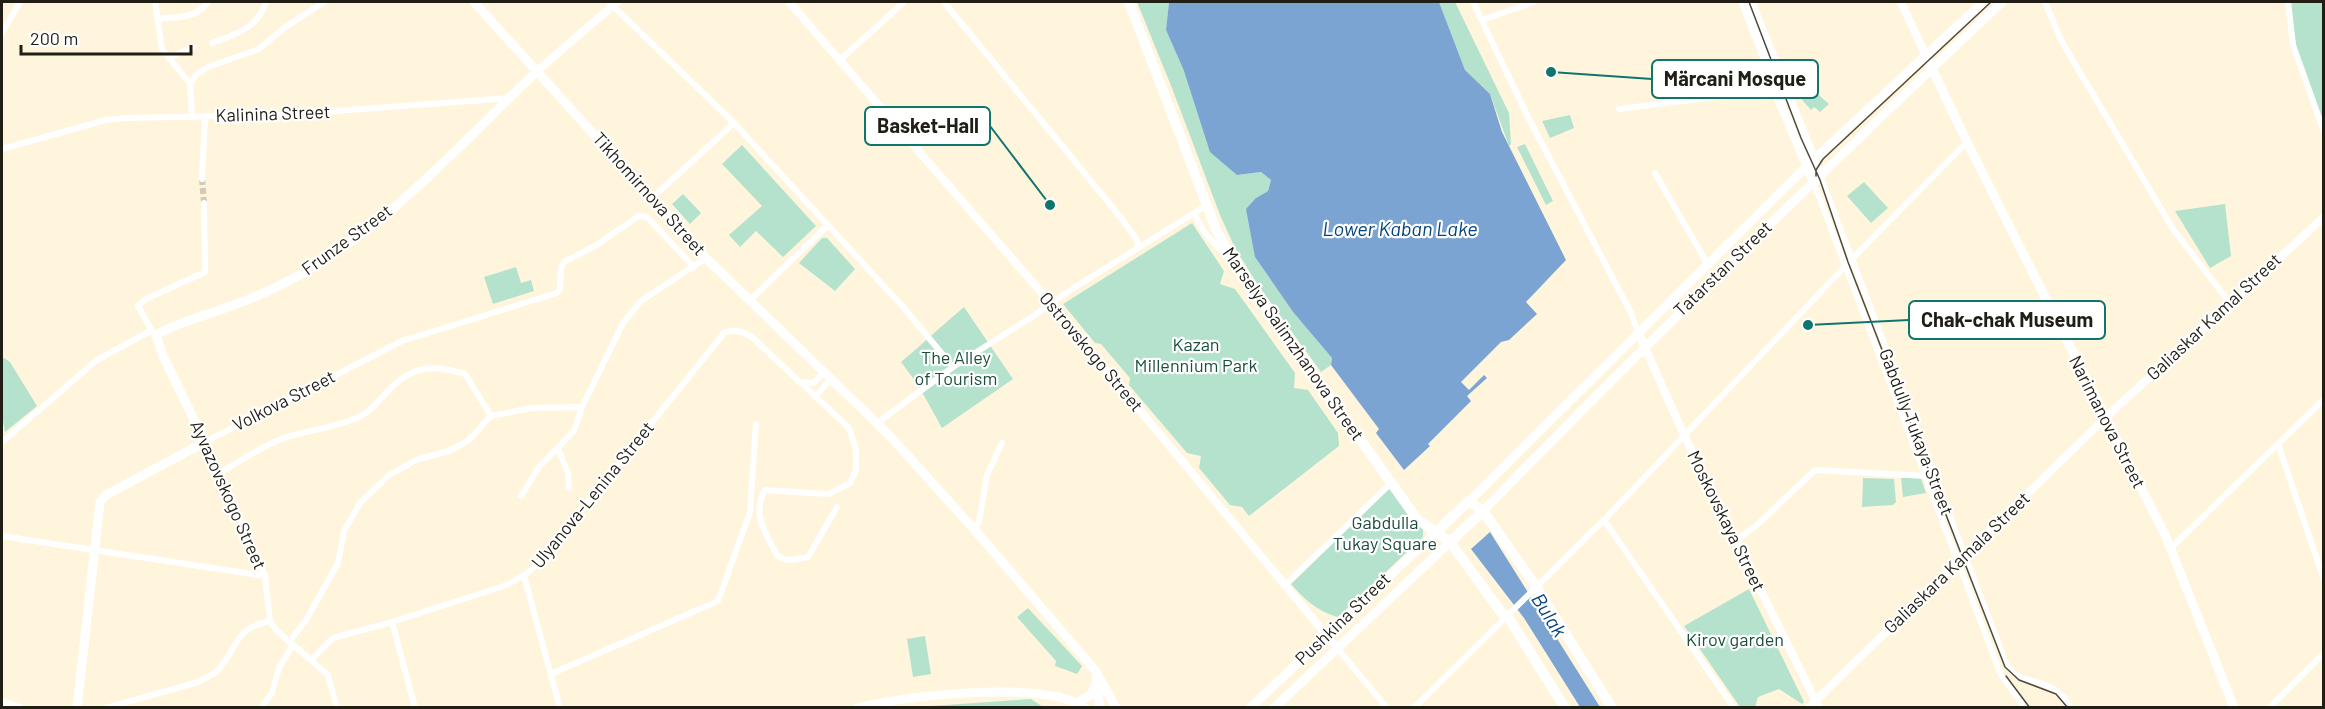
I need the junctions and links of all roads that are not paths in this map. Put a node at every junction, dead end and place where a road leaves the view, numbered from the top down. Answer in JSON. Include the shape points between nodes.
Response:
{"nodes":[{"id":1,"x":20,"y":2,"type":"edge"},
{"id":2,"x":155,"y":2,"type":"edge"},
{"id":3,"x":208,"y":2,"type":"edge"},
{"id":4,"x":266,"y":2,"type":"edge"},
{"id":5,"x":324,"y":2,"type":"edge"},
{"id":6,"x":474,"y":2,"type":"edge"},
{"id":7,"x":789,"y":2,"type":"edge"},
{"id":8,"x":904,"y":2,"type":"edge"},
{"id":9,"x":945,"y":2,"type":"edge"},
{"id":10,"x":1129,"y":2,"type":"edge"},
{"id":11,"x":1134,"y":2,"type":"edge"},
{"id":12,"x":1473,"y":2,"type":"edge"},
{"id":13,"x":1534,"y":2,"type":"edge"},
{"id":14,"x":1743,"y":2,"type":"edge"},
{"id":15,"x":1751,"y":2,"type":"edge"},
{"id":16,"x":1901,"y":2,"type":"edge"},
{"id":17,"x":1983,"y":2,"type":"edge"},
{"id":18,"x":2002,"y":2,"type":"edge"},
{"id":19,"x":2045,"y":2,"type":"edge"},
{"id":20,"x":2288,"y":2,"type":"edge"},
{"id":21,"x":613,"y":3,"type":"edge"},
{"id":22,"x":157,"y":19,"type":"junction"},
{"id":23,"x":1482,"y":20,"type":"junction"},
{"id":24,"x":2,"y":33,"type":"edge"},
{"id":25,"x":212,"y":43,"type":"dead end"},
{"id":26,"x":193,"y":47,"type":"dead end"},
{"id":27,"x":1926,"y":56,"type":"junction"},
{"id":28,"x":169,"y":58,"type":"junction"},
{"id":29,"x":839,"y":61,"type":"junction"},
{"id":30,"x":1932,"y":68,"type":"junction"},
{"id":31,"x":537,"y":71,"type":"junction"},
{"id":32,"x":190,"y":84,"type":"junction"},
{"id":33,"x":1780,"y":88,"type":"junction"},
{"id":34,"x":509,"y":98,"type":"junction"},
{"id":35,"x":1619,"y":110,"type":"dead end"},
{"id":36,"x":192,"y":116,"type":"junction"},
{"id":37,"x":205,"y":117,"type":"junction"},
{"id":38,"x":734,"y":123,"type":"junction"},
{"id":39,"x":2324,"y":132,"type":"edge"},
{"id":40,"x":1967,"y":142,"type":"junction"},
{"id":41,"x":2,"y":149,"type":"edge"},
{"id":42,"x":1810,"y":163,"type":"junction"},
{"id":43,"x":1655,"y":173,"type":"dead end"},
{"id":44,"x":202,"y":178,"type":"tunnel mouth"},
{"id":45,"x":1816,"y":178,"type":"junction"},
{"id":46,"x":652,"y":198,"type":"junction"},
{"id":47,"x":204,"y":203,"type":"tunnel mouth"},
{"id":48,"x":1207,"y":205,"type":"junction"},
{"id":49,"x":1194,"y":214,"type":"junction"},
{"id":50,"x":2324,"y":217,"type":"edge"},
{"id":51,"x":828,"y":225,"type":"junction"},
{"id":52,"x":1138,"y":247,"type":"junction"},
{"id":53,"x":706,"y":258,"type":"junction"},
{"id":54,"x":1851,"y":260,"type":"junction"},
{"id":55,"x":1233,"y":262,"type":"junction"},
{"id":56,"x":1707,"y":264,"type":"junction"},
{"id":57,"x":694,"y":267,"type":"junction"},
{"id":58,"x":1844,"y":267,"type":"junction"},
{"id":59,"x":749,"y":301,"type":"junction"},
{"id":60,"x":2229,"y":302,"type":"junction"},
{"id":61,"x":1051,"y":304,"type":"junction"},
{"id":62,"x":1638,"y":332,"type":"junction"},
{"id":63,"x":153,"y":333,"type":"junction"},
{"id":64,"x":1643,"y":347,"type":"junction"},
{"id":65,"x":953,"y":367,"type":"junction"},
{"id":66,"x":827,"y":375,"type":"junction"},
{"id":67,"x":798,"y":381,"type":"junction"},
{"id":68,"x":814,"y":397,"type":"junction"},
{"id":69,"x":2324,"y":399,"type":"edge"},
{"id":70,"x":582,"y":407,"type":"junction"},
{"id":71,"x":491,"y":416,"type":"junction"},
{"id":72,"x":2105,"y":418,"type":"junction"},
{"id":73,"x":877,"y":423,"type":"junction"},
{"id":74,"x":756,"y":424,"type":"dead end"},
{"id":75,"x":1684,"y":435,"type":"junction"},
{"id":76,"x":2,"y":442,"type":"edge"},
{"id":77,"x":205,"y":442,"type":"junction"},
{"id":78,"x":1002,"y":443,"type":"dead end"},
{"id":79,"x":2278,"y":444,"type":"junction"},
{"id":80,"x":558,"y":449,"type":"junction"},
{"id":81,"x":219,"y":473,"type":"junction"},
{"id":82,"x":1933,"y":474,"type":"junction"},
{"id":83,"x":1925,"y":477,"type":"junction"},
{"id":84,"x":1391,"y":483,"type":"junction"},
{"id":85,"x":570,"y":488,"type":"dead end"},
{"id":86,"x":521,"y":496,"type":"dead end"},
{"id":87,"x":1468,"y":501,"type":"junction"},
{"id":88,"x":837,"y":507,"type":"dead end"},
{"id":89,"x":1483,"y":511,"type":"junction"},
{"id":90,"x":1605,"y":520,"type":"junction"},
{"id":91,"x":973,"y":528,"type":"junction"},
{"id":92,"x":1437,"y":531,"type":"junction"},
{"id":93,"x":2,"y":536,"type":"edge"},
{"id":94,"x":1736,"y":540,"type":"junction"},
{"id":95,"x":1450,"y":542,"type":"junction"},
{"id":96,"x":2171,"y":548,"type":"junction"},
{"id":97,"x":94,"y":550,"type":"junction"},
{"id":98,"x":1964,"y":556,"type":"junction"},
{"id":99,"x":1957,"y":563,"type":"junction"},
{"id":100,"x":265,"y":576,"type":"junction"},
{"id":101,"x":524,"y":576,"type":"junction"},
{"id":102,"x":2324,"y":580,"type":"edge"},
{"id":103,"x":1284,"y":586,"type":"junction"},
{"id":104,"x":1535,"y":590,"type":"junction"},
{"id":105,"x":1511,"y":614,"type":"junction"},
{"id":106,"x":270,"y":621,"type":"junction"},
{"id":107,"x":392,"y":622,"type":"junction"},
{"id":108,"x":1326,"y":636,"type":"junction"},
{"id":109,"x":290,"y":644,"type":"junction"},
{"id":110,"x":1338,"y":649,"type":"junction"},
{"id":111,"x":2324,"y":653,"type":"edge"},
{"id":112,"x":312,"y":659,"type":"junction"},
{"id":113,"x":551,"y":674,"type":"junction"},
{"id":114,"x":1096,"y":674,"type":"junction"},
{"id":115,"x":2,"y":702,"type":"edge"},
{"id":116,"x":1817,"y":704,"type":"edge"},
{"id":117,"x":1082,"y":705,"type":"edge"},
{"id":118,"x":20,"y":708,"type":"edge"},
{"id":119,"x":77,"y":708,"type":"edge"},
{"id":120,"x":106,"y":708,"type":"edge"},
{"id":121,"x":261,"y":708,"type":"edge"},
{"id":122,"x":337,"y":708,"type":"edge"},
{"id":123,"x":415,"y":708,"type":"edge"},
{"id":124,"x":560,"y":708,"type":"edge"},
{"id":125,"x":857,"y":708,"type":"edge"},
{"id":126,"x":1100,"y":708,"type":"edge"},
{"id":127,"x":1116,"y":708,"type":"edge"},
{"id":128,"x":1250,"y":708,"type":"edge"},
{"id":129,"x":1274,"y":708,"type":"edge"},
{"id":130,"x":1387,"y":708,"type":"edge"},
{"id":131,"x":1414,"y":708,"type":"edge"},
{"id":132,"x":1564,"y":708,"type":"edge"},
{"id":133,"x":1612,"y":708,"type":"edge"},
{"id":134,"x":1734,"y":708,"type":"edge"},
{"id":135,"x":1808,"y":708,"type":"edge"},
{"id":136,"x":2025,"y":708,"type":"edge"},
{"id":137,"x":2071,"y":708,"type":"edge"},
{"id":138,"x":2234,"y":708,"type":"edge"},
{"id":139,"x":2269,"y":708,"type":"edge"}],
"edges":[{"from":1,"to":24,"type":"street"},
{"from":2,"to":22,"type":"street"},
{"from":3,"to":22,"type":"street","via":[[204,9],[187,16]]},
{"from":4,"to":25,"type":"street","via":[[254,23]]},
{"from":5,"to":32,"type":"street","via":[[259,49],[208,67]]},
{"from":6,"to":31,"type":"main road","name":"Tikhomirnova Street"},
{"from":7,"to":29,"type":"street","name":"Ostrovskogo Street"},
{"from":8,"to":29,"type":"street"},
{"from":9,"to":52,"type":"street","via":[[1122,219]]},
{"from":10,"to":48,"type":"main road","name":"Marselya Salimzhanova Street"},
{"from":11,"to":92,"type":"main road","via":[[1233,252],[1336,399]]},
{"from":12,"to":23,"type":"street"},
{"from":13,"to":23,"type":"street"},
{"from":14,"to":33,"type":"main road","name":"Gabdully Tukaya Street"},
{"from":15,"to":33,"type":"main road","name":"Gabdully Tukaya Street"},
{"from":16,"to":27,"type":"street"},
{"from":17,"to":27,"type":"main road","name":"Tatarstan Street"},
{"from":18,"to":30,"type":"main road","name":"Tatarstan Street"},
{"from":19,"to":60,"type":"street","via":[[2062,42],[2173,229]]},
{"from":20,"to":39,"type":"street","via":[[2293,45]]},
{"from":21,"to":31,"type":"street"},
{"from":21,"to":38,"type":"street"},
{"from":22,"to":28,"type":"street","via":[[162,49]]},
{"from":23,"to":62,"type":"street"},
{"from":26,"to":28,"type":"street"},
{"from":27,"to":30,"type":"main road","name":"Narimanova Street"},
{"from":27,"to":42,"type":"main road","name":"Tatarstan Street"},
{"from":28,"to":32,"type":"street"},
{"from":29,"to":61,"type":"street","name":"Ostrovskogo Street"},
{"from":30,"to":40,"type":"main road","name":"Narimanova Street"},
{"from":30,"to":45,"type":"main road","name":"Tatarstan Street"},
{"from":31,"to":34,"type":"main road"},
{"from":31,"to":46,"type":"main road","name":"Tikhomirnova Street"},
{"from":32,"to":36,"type":"street"},
{"from":33,"to":35,"type":"street"},
{"from":33,"to":42,"type":"main road","name":"Gabdully Tukaya Street","via":[[1795,141]]},
{"from":34,"to":37,"type":"street","name":"Kalinina Street"},
{"from":34,"to":63,"type":"main road","name":"Frunze Street","via":[[442,166],[329,257],[265,293]]},
{"from":36,"to":37,"type":"street","name":"Kalinina Street"},
{"from":36,"to":41,"type":"street","name":"Kalinina Street","via":[[114,119]]},
{"from":37,"to":44,"type":"street"},
{"from":38,"to":46,"type":"street"},
{"from":38,"to":51,"type":"street"},
{"from":40,"to":54,"type":"street"},
{"from":40,"to":72,"type":"main road","name":"Narimanova Street"},
{"from":42,"to":45,"type":"main road","name":"Gabdully Tukaya Street"},
{"from":42,"to":56,"type":"main road","name":"Tatarstan Street"},
{"from":43,"to":56,"type":"street"},
{"from":45,"to":54,"type":"street","name":"Gabdully Tukaya Street"},
{"from":45,"to":58,"type":"street","name":"Gabdully Tukaya Street"},
{"from":45,"to":64,"type":"main road","name":"Tatarstan Street"},
{"from":46,"to":53,"type":"main road","name":"Tikhomirnova Street"},
{"from":47,"to":63,"type":"street","via":[[206,272],[138,306]]},
{"from":48,"to":49,"type":"street"},
{"from":48,"to":55,"type":"main road","name":"Marselya Salimzhanova Street"},
{"from":49,"to":52,"type":"street"},
{"from":49,"to":55,"type":"street","via":[[1215,245]]},
{"from":50,"to":60,"type":"street","name":"Galiaskar Kamal Street"},
{"from":51,"to":59,"type":"street"},
{"from":51,"to":65,"type":"street"},
{"from":52,"to":61,"type":"street"},
{"from":53,"to":57,"type":"street"},
{"from":53,"to":59,"type":"main road","name":"Tikhomirnova Street"},
{"from":54,"to":58,"type":"street"},
{"from":54,"to":82,"type":"street","name":"Gabdully Tukaya Street"},
{"from":55,"to":84,"type":"main road","name":"Marselya Salimzhanova Street"},
{"from":56,"to":62,"type":"main road","name":"Tatarstan Street"},
{"from":57,"to":70,"type":"street","via":[[641,301],[623,323]]},
{"from":57,"to":77,"type":"street","name":"Volkova Street","via":[[647,217],[639,216],[564,262],[557,293],[402,341]]},
{"from":58,"to":75,"type":"street"},
{"from":58,"to":83,"type":"street","name":"Gabdully Tukaya Street"},
{"from":59,"to":66,"type":"main road","name":"Tikhomirnova Street"},
{"from":60,"to":72,"type":"street","name":"Galiaskar Kamal Street"},
{"from":61,"to":65,"type":"street"},
{"from":61,"to":103,"type":"street","name":"Ostrovskogo Street"},
{"from":62,"to":64,"type":"street","name":"Moskovskaya Street"},
{"from":62,"to":87,"type":"main road","name":"Tatarstan Street"},
{"from":63,"to":76,"type":"street","via":[[97,360]]},
{"from":63,"to":77,"type":"main road","name":"Ayvazovskogo Street"},
{"from":64,"to":75,"type":"street","name":"Moskovskaya Street"},
{"from":64,"to":89,"type":"main road","name":"Tatarstan Street"},
{"from":65,"to":73,"type":"street"},
{"from":66,"to":67,"type":"street","via":[[814,383]]},
{"from":66,"to":68,"type":"street"},
{"from":66,"to":73,"type":"main road","name":"Tikhomirnova Street"},
{"from":67,"to":68,"type":"street","name":"Ulyanova-Lenina Street"},
{"from":67,"to":101,"type":"street","name":"Ulyanova-Lenina Street","via":[[746,332],[724,333],[543,558]]},
{"from":68,"to":88,"type":"street","via":[[849,428],[856,450],[856,470],[850,483],[830,494],[765,490],[760,498],[760,524],[781,559],[808,557]]},
{"from":69,"to":79,"type":"street"},
{"from":70,"to":71,"type":"street","via":[[531,408]]},
{"from":70,"to":80,"type":"street","via":[[574,431]]},
{"from":71,"to":81,"type":"street","via":[[465,374],[447,369],[421,370],[398,380],[362,416],[264,446]]},
{"from":71,"to":109,"type":"street","via":[[468,441],[416,460],[388,476],[360,504],[344,531],[338,563]]},
{"from":72,"to":96,"type":"main road","name":"Narimanova Street"},
{"from":72,"to":98,"type":"street","name":"Galiaskara Kamala Street"},
{"from":73,"to":91,"type":"main road","name":"Tikhomirnova Street"},
{"from":74,"to":113,"type":"street","via":[[750,512],[718,601]]},
{"from":75,"to":90,"type":"street"},
{"from":75,"to":94,"type":"street","name":"Moskovskaya Street"},
{"from":77,"to":81,"type":"street","name":"Ayvazovskogo Street"},
{"from":77,"to":97,"type":"main road","name":"Volkova Street","via":[[106,495],[100,502]]},
{"from":78,"to":91,"type":"street","via":[[987,475],[979,522]]},
{"from":79,"to":96,"type":"street"},
{"from":79,"to":102,"type":"street"},
{"from":80,"to":85,"type":"street"},
{"from":80,"to":86,"type":"street","via":[[539,467]]},
{"from":81,"to":100,"type":"street","name":"Ayvazovskogo Street"},
{"from":82,"to":83,"type":"street"},
{"from":82,"to":98,"type":"street","name":"Gabdully Tukaya Street"},
{"from":83,"to":94,"type":"street","via":[[1815,470]]},
{"from":83,"to":99,"type":"street","name":"Gabdully Tukaya Street"},
{"from":84,"to":92,"type":"main road","name":"Marselya Salimzhanova Street","via":[[1417,519]]},
{"from":84,"to":103,"type":"street"},
{"from":87,"to":89,"type":"main road"},
{"from":87,"to":92,"type":"main road","name":"Tatarstan Street"},
{"from":89,"to":95,"type":"main road","name":"Tatarstan Street"},
{"from":89,"to":104,"type":"main road"},
{"from":90,"to":104,"type":"street"},
{"from":90,"to":134,"type":"street"},
{"from":91,"to":114,"type":"main road","name":"Tikhomirnova Street"},
{"from":92,"to":95,"type":"main road"},
{"from":92,"to":108,"type":"main road","name":"Pushkina Street"},
{"from":93,"to":97,"type":"street"},
{"from":94,"to":116,"type":"street","name":"Moskovskaya Street"},
{"from":95,"to":105,"type":"main road","via":[[1501,612]]},
{"from":95,"to":110,"type":"main road","name":"Pushkina Street"},
{"from":96,"to":138,"type":"main road","name":"Narimanova Street"},
{"from":97,"to":100,"type":"street"},
{"from":97,"to":119,"type":"main road","name":"Volkova Street"},
{"from":98,"to":99,"type":"street","name":"Galiaskara Kamala Street"},
{"from":98,"to":137,"type":"street","name":"Gabdully Tukaya Street","via":[[2010,670],[2053,689]]},
{"from":99,"to":116,"type":"street","name":"Galiaskara Kamala Street"},
{"from":99,"to":136,"type":"street","name":"Gabdully Tukaya Street","via":[[2001,675]]},
{"from":100,"to":106,"type":"street","name":"Ayvazovskogo Street"},
{"from":101,"to":107,"type":"street","name":"Ulyanova-Lenina Street"},
{"from":101,"to":113,"type":"street"},
{"from":103,"to":108,"type":"street","name":"Ostrovskogo Street"},
{"from":104,"to":105,"type":"street"},
{"from":104,"to":133,"type":"main road"},
{"from":105,"to":131,"type":"street"},
{"from":105,"to":132,"type":"main road"},
{"from":106,"to":109,"type":"street"},
{"from":106,"to":120,"type":"street","via":[[236,639],[219,669],[198,682]]},
{"from":107,"to":112,"type":"street","name":"Ulyanova-Lenina Street","via":[[333,638]]},
{"from":107,"to":123,"type":"street"},
{"from":108,"to":110,"type":"street","name":"Ostrovskogo Street"},
{"from":108,"to":128,"type":"main road","name":"Pushkina Street"},
{"from":109,"to":112,"type":"street"},
{"from":109,"to":121,"type":"street","via":[[272,693]]},
{"from":110,"to":129,"type":"main road","name":"Pushkina Street"},
{"from":110,"to":130,"type":"street","name":"Ostrovskogo Street"},
{"from":111,"to":139,"type":"street"},
{"from":112,"to":122,"type":"street","via":[[328,675]]},
{"from":113,"to":124,"type":"street"},
{"from":114,"to":117,"type":"main road","via":[[1094,692]]},
{"from":114,"to":126,"type":"main road"},
{"from":114,"to":127,"type":"main road","name":"Tikhomirnova Street"},
{"from":115,"to":118,"type":"street"},
{"from":116,"to":135,"type":"street","name":"Galiaskara Kamala Street"},
{"from":117,"to":125,"type":"main road","via":[[1036,693],[1008,691],[885,701]]}]}
